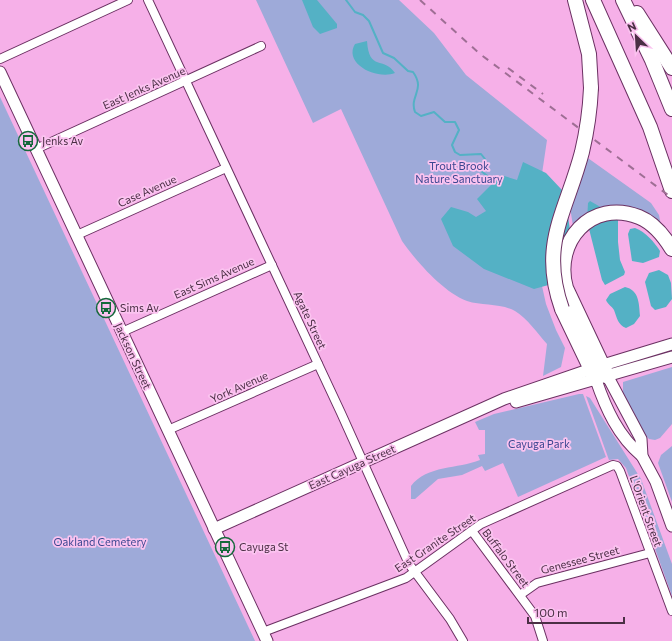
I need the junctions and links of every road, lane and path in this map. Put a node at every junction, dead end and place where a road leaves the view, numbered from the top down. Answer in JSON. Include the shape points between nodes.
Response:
{"nodes":[{"id":1,"x":128,"y":0,"type":"edge"},
{"id":2,"x":148,"y":0,"type":"edge"},
{"id":3,"x":575,"y":0,"type":"edge"},
{"id":4,"x":593,"y":0,"type":"edge"},
{"id":5,"x":623,"y":0,"type":"edge"},
{"id":6,"x":629,"y":0,"type":"edge"},
{"id":7,"x":261,"y":46,"type":"dead end"},
{"id":8,"x":0,"y":59,"type":"edge"},
{"id":9,"x":672,"y":68,"type":"edge"},
{"id":10,"x":0,"y":72,"type":"edge"},
{"id":11,"x":186,"y":81,"type":"junction"},
{"id":12,"x":672,"y":109,"type":"edge"},
{"id":13,"x":36,"y":149,"type":"junction"},
{"id":14,"x":226,"y":168,"type":"junction"},
{"id":15,"x":672,"y":192,"type":"edge"},
{"id":16,"x":77,"y":235,"type":"junction"},
{"id":17,"x":672,"y":249,"type":"edge"},
{"id":18,"x":272,"y":265,"type":"junction"},
{"id":19,"x":568,"y":306,"type":"junction"},
{"id":20,"x":122,"y":332,"type":"junction"},
{"id":21,"x":672,"y":344,"type":"edge"},
{"id":22,"x":672,"y":357,"type":"edge"},
{"id":23,"x":318,"y":364,"type":"junction"},
{"id":24,"x":599,"y":373,"type":"junction"},
{"id":25,"x":168,"y":430,"type":"junction"},
{"id":26,"x":364,"y":462,"type":"junction"},
{"id":27,"x":616,"y":465,"type":"joint"},
{"id":28,"x":672,"y":526,"type":"edge"},
{"id":29,"x":214,"y":529,"type":"junction"},
{"id":30,"x":472,"y":530,"type":"junction"},
{"id":31,"x":650,"y":553,"type":"junction"},
{"id":32,"x":414,"y":572,"type":"junction"},
{"id":33,"x":520,"y":595,"type":"junction"},
{"id":34,"x":672,"y":611,"type":"edge"},
{"id":35,"x":265,"y":636,"type":"edge"},
{"id":36,"x":463,"y":641,"type":"edge"},
{"id":37,"x":543,"y":641,"type":"edge"}],
"edges":[{"from":1,"to":8,"type":"street"},
{"from":2,"to":11,"type":"street","name":"Agate Street"},
{"from":3,"to":19,"type":"highway","bridge":true,"via":[[589,54],[591,88],[582,152],[554,239],[554,281]]},
{"from":4,"to":15,"type":"highway","via":[[657,145]]},
{"from":5,"to":12,"type":"highway"},
{"from":6,"to":9,"type":"highway"},
{"from":7,"to":11,"type":"street","name":"East Jenks Avenue"},
{"from":10,"to":13,"type":"street","name":"Jackson Street"},
{"from":11,"to":13,"type":"street","name":"East Jenks Avenue"},
{"from":11,"to":14,"type":"street","name":"Agate Street"},
{"from":13,"to":16,"type":"street","name":"Jackson Street"},
{"from":14,"to":16,"type":"street","name":"Case Avenue"},
{"from":14,"to":18,"type":"street","name":"Agate Street"},
{"from":16,"to":20,"type":"street","name":"Jackson Street"},
{"from":17,"to":19,"type":"highway","via":[[656,228],[640,217],[620,213],[605,214],[591,219],[572,236],[564,256],[563,278]]},
{"from":18,"to":20,"type":"street","name":"East Sims Avenue"},
{"from":18,"to":23,"type":"street","name":"Agate Street"},
{"from":19,"to":24,"type":"highway"},
{"from":20,"to":25,"type":"street","name":"Jackson Street"},
{"from":21,"to":24,"type":"street","name":"East Cayuga Street"},
{"from":22,"to":24,"type":"street","name":"East Cayuga Street"},
{"from":23,"to":25,"type":"street","name":"York Avenue"},
{"from":23,"to":26,"type":"street","name":"Agate Street"},
{"from":24,"to":26,"type":"street","name":"East Cayuga Street","via":[[490,405]]},
{"from":24,"to":28,"type":"street","via":[[640,439],[642,456],[656,482]]},
{"from":25,"to":29,"type":"street","name":"Jackson Street"},
{"from":26,"to":29,"type":"street","name":"East Cayuga Street"},
{"from":26,"to":32,"type":"street","name":"Agate Street"},
{"from":27,"to":30,"type":"street","name":"East Granite Street","via":[[607,466]]},
{"from":27,"to":31,"type":"street","name":"L'Orient Street"},
{"from":29,"to":35,"type":"street","name":"Jackson Street"},
{"from":30,"to":32,"type":"street","name":"East Granite Street"},
{"from":30,"to":33,"type":"street","name":"Buffalo Street"},
{"from":31,"to":33,"type":"street","name":"Genessee Street","via":[[537,583]]},
{"from":31,"to":34,"type":"street","name":"L'Orient Street"},
{"from":32,"to":35,"type":"street","name":"East Granite Street","via":[[406,578]]},
{"from":32,"to":36,"type":"street","name":"Agate Street","via":[[450,619]]},
{"from":33,"to":37,"type":"street","name":"Buffalo Street","via":[[535,616]]}]}
